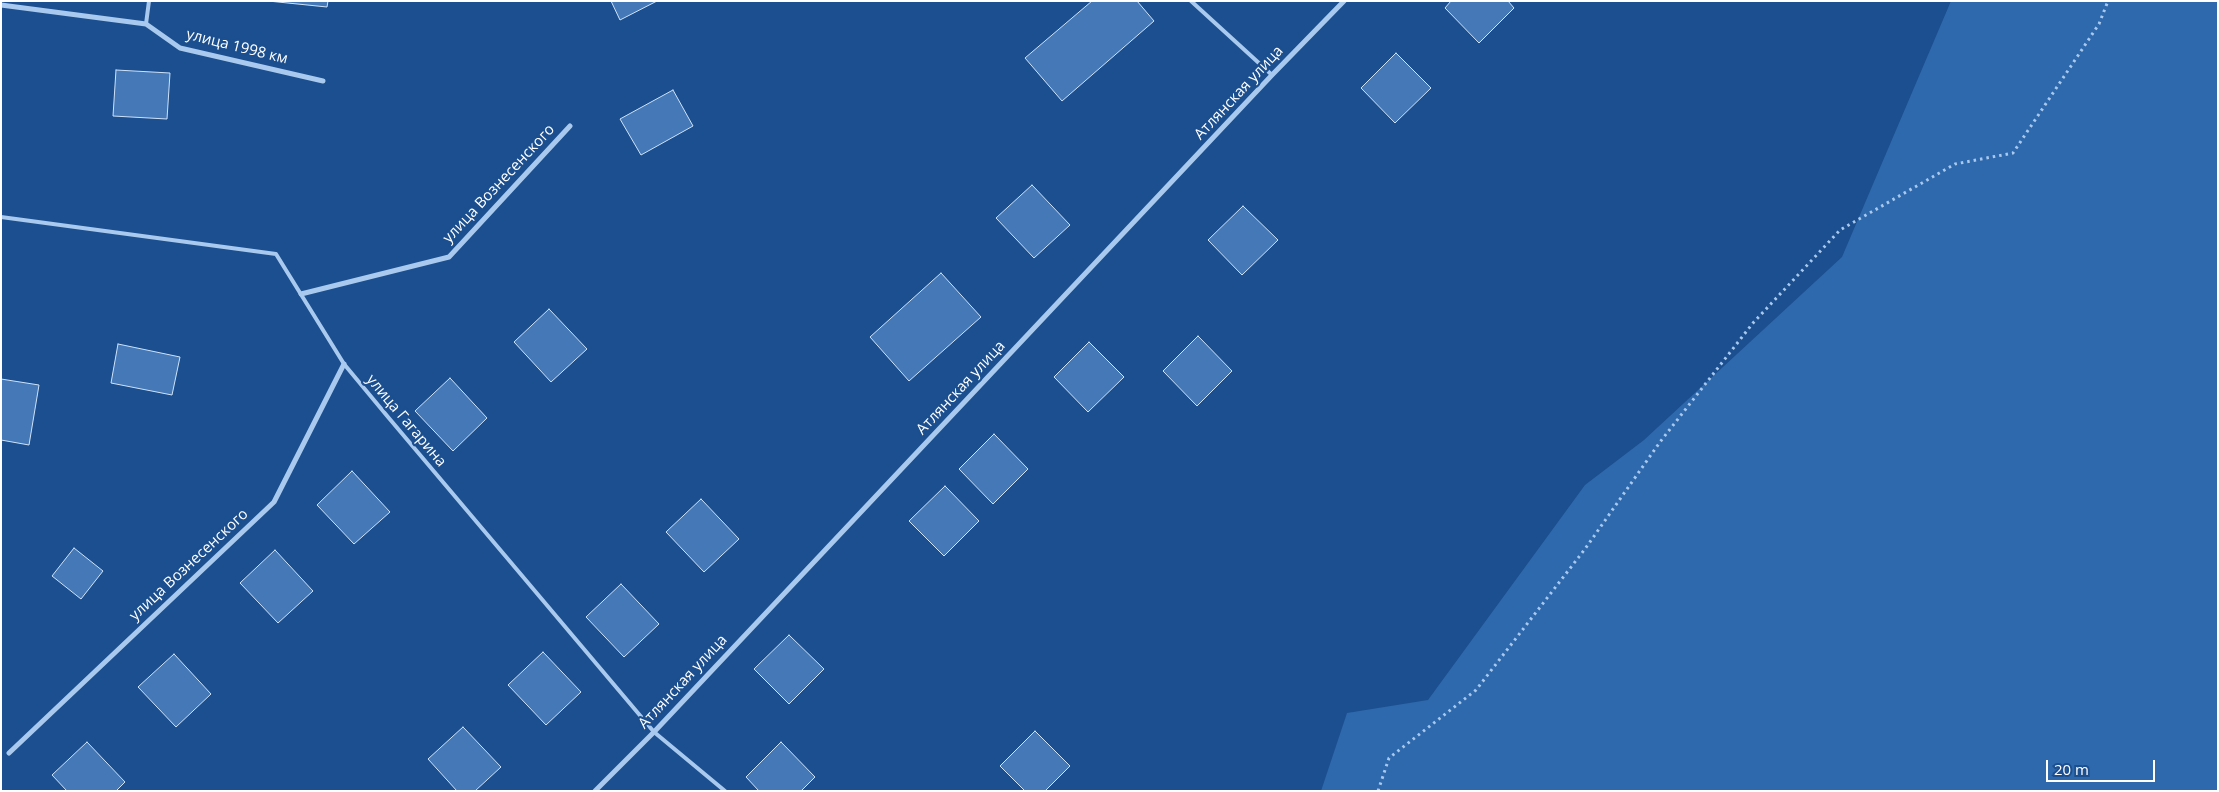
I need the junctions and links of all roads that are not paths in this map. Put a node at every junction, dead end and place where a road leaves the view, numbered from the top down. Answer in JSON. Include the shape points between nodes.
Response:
{"nodes":[{"id":1,"x":150,"y":1,"type":"edge"},
{"id":2,"x":1190,"y":1,"type":"edge"},
{"id":3,"x":1344,"y":1,"type":"edge"},
{"id":4,"x":1,"y":5,"type":"edge"},
{"id":5,"x":146,"y":24,"type":"junction"},
{"id":6,"x":1272,"y":75,"type":"junction"},
{"id":7,"x":323,"y":81,"type":"dead end"},
{"id":8,"x":570,"y":126,"type":"dead end"},
{"id":9,"x":1,"y":218,"type":"edge"},
{"id":10,"x":300,"y":294,"type":"junction"},
{"id":11,"x":344,"y":364,"type":"junction"},
{"id":12,"x":654,"y":732,"type":"junction"},
{"id":13,"x":9,"y":753,"type":"dead end"},
{"id":14,"x":595,"y":791,"type":"edge"},
{"id":15,"x":725,"y":791,"type":"edge"}],
"edges":[{"from":1,"to":5,"type":"lane"},
{"from":2,"to":6,"type":"lane"},
{"from":3,"to":6,"type":"street","name":"Атлянская улица"},
{"from":4,"to":5,"type":"street","name":"улица 1998 км"},
{"from":5,"to":7,"type":"street","name":"улица 1998 км","via":[[180,48]]},
{"from":6,"to":12,"type":"street","name":"Атлянская улица"},
{"from":8,"to":10,"type":"street","name":"улица Вознесенского","via":[[449,257]]},
{"from":9,"to":10,"type":"lane","name":"улица Гагарина","via":[[276,254]]},
{"from":10,"to":11,"type":"lane","name":"улица Гагарина"},
{"from":11,"to":12,"type":"lane","name":"улица Гагарина"},
{"from":11,"to":13,"type":"street","name":"улица Вознесенского","via":[[274,502]]},
{"from":12,"to":14,"type":"street","name":"Атлянская улица"},
{"from":12,"to":15,"type":"lane","name":"улица Гагарина"}]}
